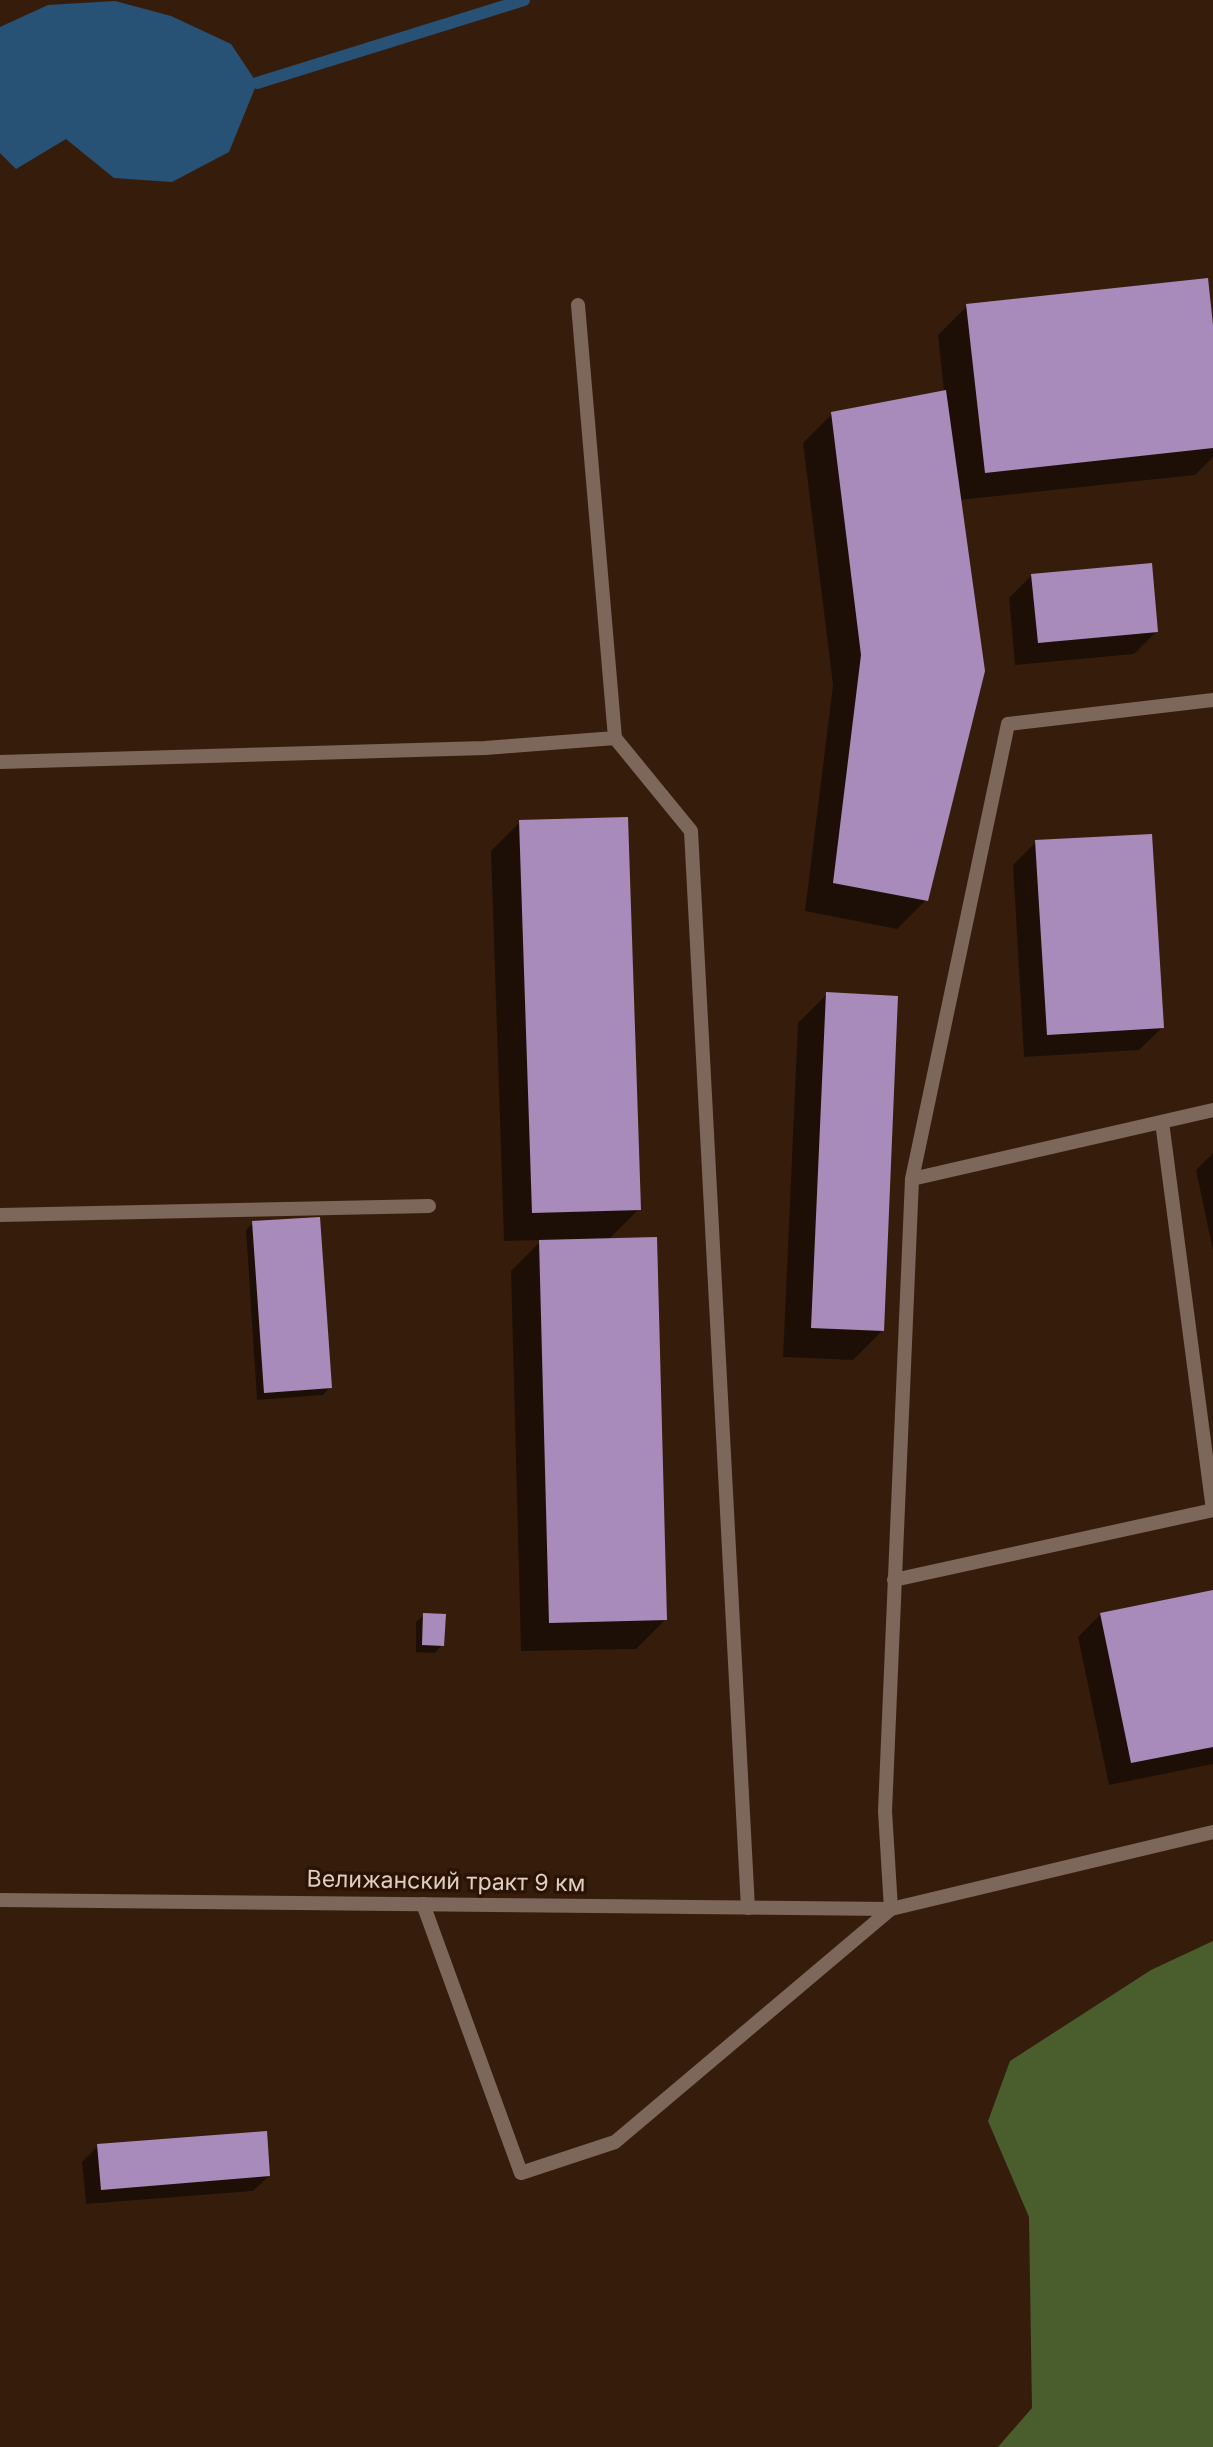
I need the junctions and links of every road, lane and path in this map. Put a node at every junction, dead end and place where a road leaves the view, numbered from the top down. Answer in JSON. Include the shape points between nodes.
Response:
{"nodes":[{"id":1,"x":578,"y":305,"type":"dead end"},
{"id":2,"x":1213,"y":700,"type":"edge"},
{"id":3,"x":615,"y":738,"type":"junction"},
{"id":4,"x":0,"y":762,"type":"edge"},
{"id":5,"x":1213,"y":1111,"type":"edge"},
{"id":6,"x":1162,"y":1122,"type":"junction"},
{"id":7,"x":912,"y":1179,"type":"junction"},
{"id":8,"x":429,"y":1206,"type":"dead end"},
{"id":9,"x":0,"y":1215,"type":"edge"},
{"id":10,"x":894,"y":1580,"type":"junction"},
{"id":11,"x":1213,"y":1832,"type":"edge"},
{"id":12,"x":0,"y":1900,"type":"edge"},
{"id":13,"x":423,"y":1905,"type":"junction"},
{"id":14,"x":748,"y":1908,"type":"junction"},
{"id":15,"x":891,"y":1909,"type":"junction"}],
"edges":[{"from":1,"to":3,"type":"street"},
{"from":2,"to":7,"type":"street","via":[[1008,724]]},
{"from":3,"to":4,"type":"street","via":[[485,748]]},
{"from":3,"to":14,"type":"street","via":[[691,831]]},
{"from":5,"to":6,"type":"street"},
{"from":6,"to":7,"type":"street"},
{"from":6,"to":10,"type":"street","via":[[1213,1510]]},
{"from":7,"to":10,"type":"street"},
{"from":8,"to":9,"type":"street"},
{"from":10,"to":15,"type":"street","via":[[885,1811]]},
{"from":11,"to":15,"type":"street"},
{"from":12,"to":13,"type":"street","name":"Велижанский тракт 9 км"},
{"from":13,"to":14,"type":"street","name":"Велижанский тракт 9 км"},
{"from":13,"to":15,"type":"street","via":[[521,2173],[615,2142]]},
{"from":14,"to":15,"type":"street","name":"Велижанский тракт 9 км"}]}
